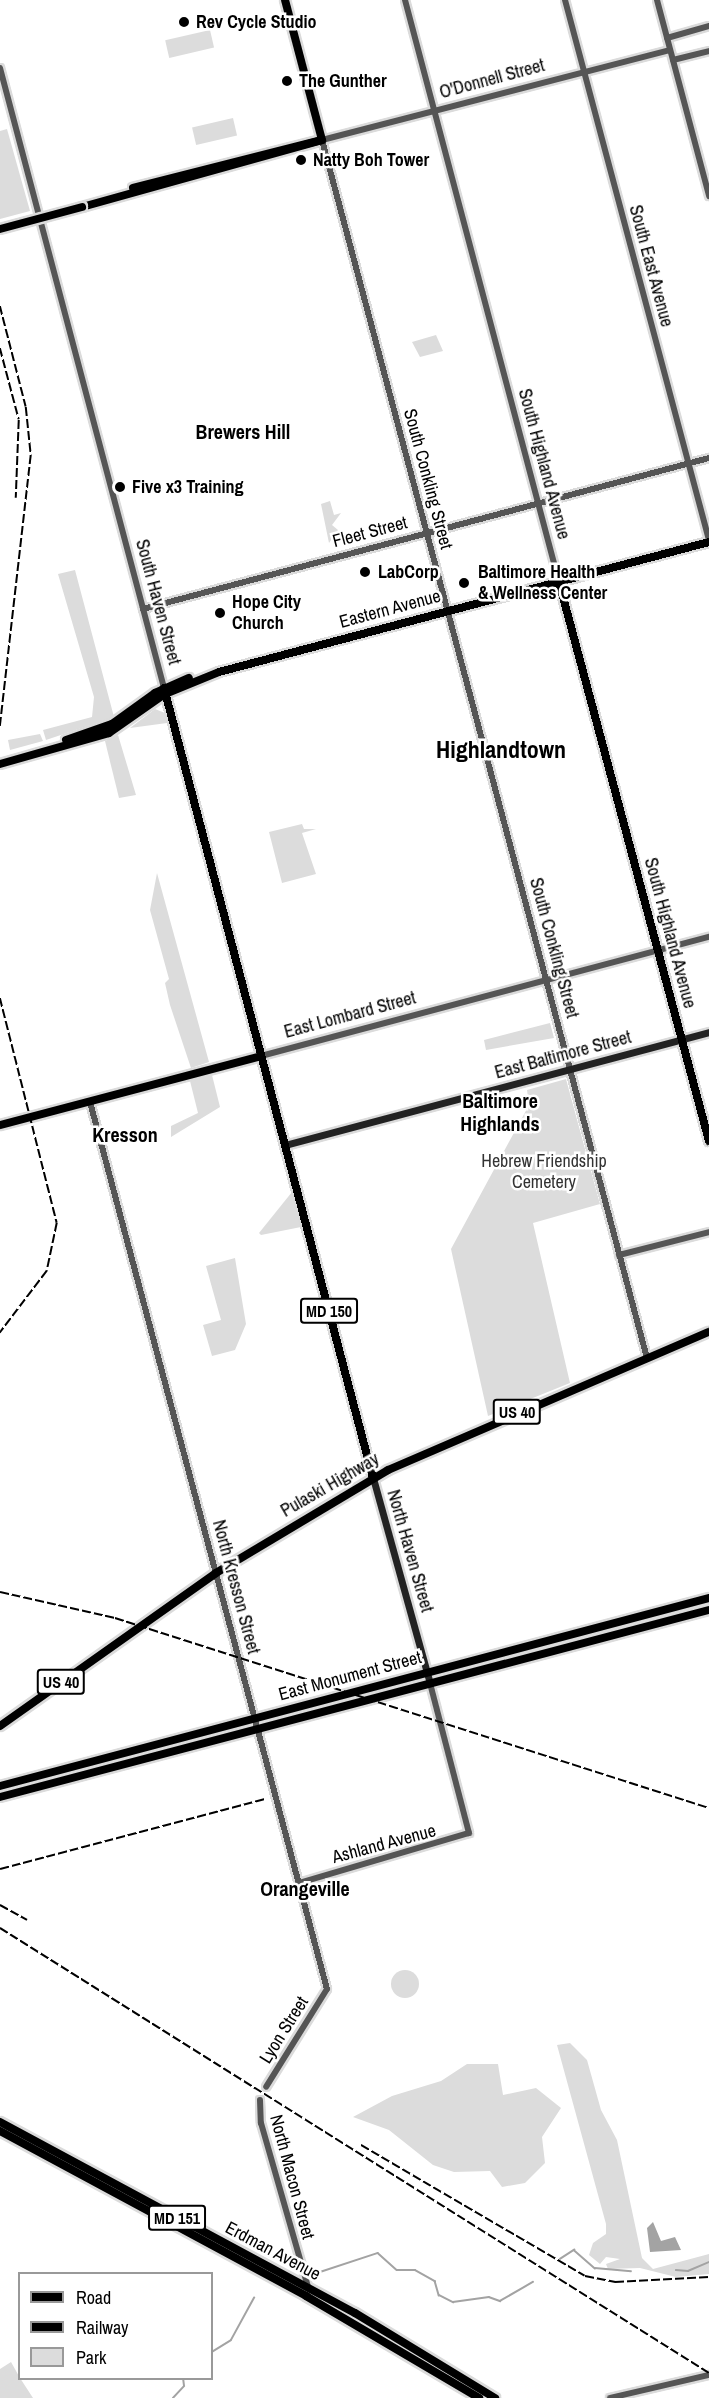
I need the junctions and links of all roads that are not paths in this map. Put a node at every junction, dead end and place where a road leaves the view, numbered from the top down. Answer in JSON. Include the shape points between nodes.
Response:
{"nodes":[{"id":1,"x":285,"y":0,"type":"edge"},
{"id":2,"x":405,"y":0,"type":"edge"},
{"id":3,"x":565,"y":0,"type":"edge"},
{"id":4,"x":657,"y":0,"type":"edge"},
{"id":5,"x":709,"y":26,"type":"edge"},
{"id":6,"x":667,"y":38,"type":"junction"},
{"id":7,"x":670,"y":50,"type":"junction"},
{"id":8,"x":709,"y":51,"type":"edge"},
{"id":9,"x":673,"y":60,"type":"junction"},
{"id":10,"x":0,"y":68,"type":"edge"},
{"id":11,"x":584,"y":72,"type":"junction"},
{"id":12,"x":434,"y":111,"type":"junction"},
{"id":13,"x":322,"y":140,"type":"junction"},
{"id":14,"x":709,"y":196,"type":"edge"},
{"id":15,"x":82,"y":205,"type":"junction"},
{"id":16,"x":39,"y":218,"type":"junction"},
{"id":17,"x":0,"y":223,"type":"edge"},
{"id":18,"x":0,"y":228,"type":"edge"},
{"id":19,"x":709,"y":458,"type":"edge"},
{"id":20,"x":688,"y":463,"type":"junction"},
{"id":21,"x":538,"y":503,"type":"junction"},
{"id":22,"x":426,"y":533,"type":"junction"},
{"id":23,"x":709,"y":541,"type":"edge"},
{"id":24,"x":559,"y":582,"type":"junction"},
{"id":25,"x":143,"y":609,"type":"junction"},
{"id":26,"x":447,"y":611,"type":"junction"},
{"id":27,"x":164,"y":691,"type":"junction"},
{"id":28,"x":0,"y":758,"type":"edge"},
{"id":29,"x":0,"y":764,"type":"edge"},
{"id":30,"x":709,"y":937,"type":"edge"},
{"id":31,"x":658,"y":951,"type":"junction"},
{"id":32,"x":545,"y":980,"type":"junction"},
{"id":33,"x":709,"y":1032,"type":"edge"},
{"id":34,"x":682,"y":1039,"type":"junction"},
{"id":35,"x":261,"y":1056,"type":"junction"},
{"id":36,"x":569,"y":1069,"type":"junction"},
{"id":37,"x":90,"y":1101,"type":"junction"},
{"id":38,"x":0,"y":1125,"type":"edge"},
{"id":39,"x":709,"y":1141,"type":"edge"},
{"id":40,"x":285,"y":1145,"type":"junction"},
{"id":41,"x":709,"y":1232,"type":"edge"},
{"id":42,"x":619,"y":1255,"type":"junction"},
{"id":43,"x":709,"y":1332,"type":"edge"},
{"id":44,"x":646,"y":1358,"type":"junction"},
{"id":45,"x":373,"y":1478,"type":"junction"},
{"id":46,"x":216,"y":1574,"type":"junction"},
{"id":47,"x":709,"y":1598,"type":"edge"},
{"id":48,"x":709,"y":1610,"type":"edge"},
{"id":49,"x":427,"y":1673,"type":"junction"},
{"id":50,"x":430,"y":1683,"type":"junction"},
{"id":51,"x":256,"y":1718,"type":"junction"},
{"id":52,"x":0,"y":1726,"type":"edge"},
{"id":53,"x":259,"y":1728,"type":"junction"},
{"id":54,"x":0,"y":1786,"type":"edge"},
{"id":55,"x":0,"y":1797,"type":"edge"},
{"id":56,"x":468,"y":1827,"type":"joint"},
{"id":57,"x":299,"y":1883,"type":"junction"},
{"id":58,"x":327,"y":1989,"type":"joint"},
{"id":59,"x":266,"y":2086,"type":"dead end"},
{"id":60,"x":260,"y":2100,"type":"dead end"},
{"id":61,"x":0,"y":2122,"type":"edge"},
{"id":62,"x":0,"y":2131,"type":"edge"},
{"id":63,"x":307,"y":2293,"type":"junction"},
{"id":64,"x":709,"y":2375,"type":"edge"},
{"id":65,"x":479,"y":2398,"type":"edge"},
{"id":66,"x":495,"y":2398,"type":"edge"},
{"id":67,"x":610,"y":2398,"type":"edge"}],
"edges":[{"from":1,"to":13,"type":"main road","name":"South Conkling Street"},
{"from":2,"to":12,"type":"street","name":"South Highland Avenue"},
{"from":3,"to":11,"type":"street","name":"South East Avenue"},
{"from":4,"to":6,"type":"street"},
{"from":5,"to":6,"type":"street"},
{"from":6,"to":7,"type":"street"},
{"from":7,"to":9,"type":"street"},
{"from":7,"to":11,"type":"street","name":"O'Donnell Street"},
{"from":8,"to":9,"type":"street"},
{"from":9,"to":14,"type":"street"},
{"from":10,"to":16,"type":"street","name":"South Haven Street"},
{"from":11,"to":12,"type":"street","name":"O'Donnell Street"},
{"from":11,"to":20,"type":"street","name":"South East Avenue"},
{"from":12,"to":13,"type":"street","name":"O'Donnell Street"},
{"from":12,"to":21,"type":"street","name":"South Highland Avenue"},
{"from":13,"to":15,"type":"main road","name":"O'Donnell Street"},
{"from":13,"to":22,"type":"street","name":"South Conkling Street"},
{"from":15,"to":17,"type":"main road","name":"O'Donnell Street"},
{"from":15,"to":18,"type":"main road","name":"O'Donnell Street","bridge":true},
{"from":16,"to":18,"type":"street","name":"O'Donnell Street"},
{"from":16,"to":25,"type":"street","name":"South Haven Street"},
{"from":19,"to":20,"type":"street","name":"Fleet Street"},
{"from":20,"to":21,"type":"street","name":"Fleet Street"},
{"from":20,"to":23,"type":"street","name":"South East Avenue"},
{"from":21,"to":22,"type":"street","name":"Fleet Street"},
{"from":21,"to":24,"type":"street","name":"South Highland Avenue"},
{"from":22,"to":25,"type":"street","name":"Fleet Street"},
{"from":22,"to":26,"type":"street","name":"South Conkling Street"},
{"from":23,"to":24,"type":"main road","name":"Eastern Avenue"},
{"from":24,"to":26,"type":"main road","name":"Eastern Avenue"},
{"from":24,"to":31,"type":"main road","name":"South Highland Avenue"},
{"from":25,"to":27,"type":"street","name":"South Haven Street"},
{"from":26,"to":27,"type":"main road","name":"Eastern Avenue","via":[[219,672]]},
{"from":26,"to":32,"type":"street","name":"South Conkling Street"},
{"from":27,"to":28,"type":"main road","name":"Eastern Avenue","via":[[102,729]]},
{"from":27,"to":29,"type":"main road","name":"Eastern Avenue","via":[[109,733]]},
{"from":27,"to":35,"type":"main road","name":"South Haven Street"},
{"from":30,"to":31,"type":"street","name":"East Lombard Street"},
{"from":31,"to":32,"type":"street","name":"East Lombard Street"},
{"from":31,"to":34,"type":"main road","name":"South Highland Avenue"},
{"from":32,"to":35,"type":"street","name":"East Lombard Street"},
{"from":32,"to":36,"type":"street","name":"South Conkling Street"},
{"from":33,"to":34,"type":"main road","name":"East Baltimore Street"},
{"from":34,"to":36,"type":"main road","name":"East Baltimore Street"},
{"from":34,"to":39,"type":"main road","name":"South Highland Avenue"},
{"from":35,"to":37,"type":"main road","name":"East Lombard Street"},
{"from":35,"to":40,"type":"main road","name":"South Haven Street","number":"MD 150"},
{"from":36,"to":40,"type":"main road","name":"East Baltimore Street"},
{"from":36,"to":42,"type":"street","name":"South Conkling Street"},
{"from":37,"to":38,"type":"main road","name":"East Lombard Street"},
{"from":37,"to":46,"type":"street","name":"North Kresson Street"},
{"from":40,"to":45,"type":"main road","name":"North Haven Street","number":"MD 150"},
{"from":41,"to":42,"type":"street"},
{"from":42,"to":44,"type":"street","name":"South Conkling Street"},
{"from":43,"to":44,"type":"main road","name":"Pulaski Highway","number":"US 40"},
{"from":44,"to":45,"type":"main road","name":"Pulaski Highway","number":"US 40"},
{"from":45,"to":46,"type":"main road","name":"Pulaski Highway","number":"US 40"},
{"from":45,"to":49,"type":"main road","name":"North Haven Street"},
{"from":46,"to":51,"type":"street","name":"North Kresson Street"},
{"from":46,"to":52,"type":"main road","name":"Pulaski Highway","number":"US 40"},
{"from":47,"to":49,"type":"main road","name":"East Monument Street"},
{"from":48,"to":50,"type":"main road","name":"East Monument Street"},
{"from":49,"to":50,"type":"main road","name":"North Haven Street"},
{"from":49,"to":51,"type":"main road","name":"East Monument Street"},
{"from":50,"to":53,"type":"main road","name":"East Monument Street"},
{"from":50,"to":56,"type":"street","name":"North Haven Street"},
{"from":51,"to":53,"type":"street","name":"North Kresson Street"},
{"from":51,"to":54,"type":"main road","name":"East Monument Street"},
{"from":53,"to":55,"type":"main road","name":"East Monument Street"},
{"from":53,"to":57,"type":"street","name":"North Kresson Street"},
{"from":56,"to":57,"type":"street","name":"Ashland Avenue","via":[[464,1837]]},
{"from":57,"to":58,"type":"street","name":"North Kresson Street"},
{"from":58,"to":59,"type":"street","name":"Lyon Street"},
{"from":60,"to":63,"type":"street","name":"North Macon Street","via":[[261,2123]]},
{"from":61,"to":63,"type":"main road","name":"Erdman Avenue","number":"MD 151"},
{"from":62,"to":63,"type":"main road","name":"Erdman Avenue","number":"MD 151"},
{"from":63,"to":65,"type":"main road","name":"Erdman Avenue","number":"MD 151"},
{"from":63,"to":66,"type":"main road","name":"Erdman Avenue","number":"MD 151"},
{"from":64,"to":67,"type":"street"}]}
